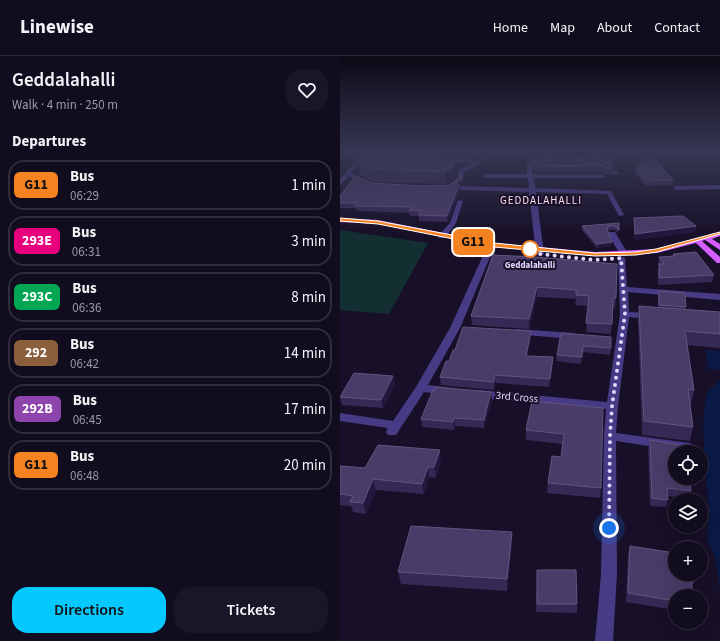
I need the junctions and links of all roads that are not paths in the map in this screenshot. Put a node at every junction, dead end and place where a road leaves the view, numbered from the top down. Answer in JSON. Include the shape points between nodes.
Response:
{"nodes":[{"id":1,"x":361,"y":179,"type":"edge"},
{"id":2,"x":460,"y":179,"type":"edge"},
{"id":3,"x":531,"y":179,"type":"edge"},
{"id":4,"x":373,"y":184,"type":"edge"},
{"id":5,"x":720,"y":187,"type":"edge"},
{"id":6,"x":442,"y":188,"type":"edge"},
{"id":7,"x":461,"y":188,"type":"edge"},
{"id":8,"x":676,"y":188,"type":"dead end"},
{"id":9,"x":532,"y":191,"type":"junction"},
{"id":10,"x":460,"y":201,"type":"dead end"},
{"id":11,"x":621,"y":214,"type":"dead end"},
{"id":12,"x":340,"y":220,"type":"edge"},
{"id":13,"x":340,"y":224,"type":"edge"},
{"id":14,"x":612,"y":234,"type":"dead end"},
{"id":15,"x":720,"y":234,"type":"edge"},
{"id":16,"x":442,"y":236,"type":"junction"},
{"id":17,"x":708,"y":241,"type":"edge"},
{"id":18,"x":492,"y":247,"type":"junction"},
{"id":19,"x":720,"y":248,"type":"edge"},
{"id":20,"x":540,"y":252,"type":"junction"},
{"id":21,"x":622,"y":256,"type":"junction"},
{"id":22,"x":720,"y":261,"type":"edge"},
{"id":23,"x":623,"y":289,"type":"junction"},
{"id":24,"x":720,"y":297,"type":"edge"},
{"id":25,"x":625,"y":314,"type":"junction"},
{"id":26,"x":657,"y":316,"type":"edge"},
{"id":27,"x":510,"y":332,"type":"edge"},
{"id":28,"x":581,"y":336,"type":"edge"},
{"id":29,"x":421,"y":388,"type":"junction"},
{"id":30,"x":612,"y":406,"type":"junction"},
{"id":31,"x":340,"y":417,"type":"edge"},
{"id":32,"x":610,"y":436,"type":"junction"},
{"id":33,"x":670,"y":445,"type":"edge"},
{"id":34,"x":604,"y":641,"type":"edge"}],
"edges":[{"from":1,"to":4,"type":"street"},
{"from":2,"to":6,"type":"street","via":[[448,188]]},
{"from":3,"to":9,"type":"street"},
{"from":5,"to":8,"type":"street"},
{"from":7,"to":9,"type":"street"},
{"from":9,"to":11,"type":"street","via":[[609,192]]},
{"from":9,"to":20,"type":"street"},
{"from":10,"to":16,"type":"street","via":[[453,223]]},
{"from":12,"to":16,"type":"main road","via":[[378,222]]},
{"from":13,"to":18,"type":"main road","via":[[374,226]]},
{"from":14,"to":21,"type":"street","via":[[621,245]]},
{"from":15,"to":17,"type":"main road"},
{"from":16,"to":18,"type":"main road"},
{"from":17,"to":19,"type":"main road"},
{"from":17,"to":21,"type":"main road","via":[[668,254]]},
{"from":17,"to":22,"type":"main road"},
{"from":18,"to":20,"type":"main road"},
{"from":18,"to":29,"type":"street","via":[[459,329]]},
{"from":20,"to":21,"type":"main road","via":[[595,260]]},
{"from":21,"to":23,"type":"street"},
{"from":23,"to":24,"type":"street"},
{"from":23,"to":25,"type":"street"},
{"from":25,"to":26,"type":"street"},
{"from":25,"to":30,"type":"street","via":[[617,339]]},
{"from":27,"to":28,"type":"street"},
{"from":29,"to":30,"type":"street","name":"3rd Cross"},
{"from":29,"to":31,"type":"street","via":[[394,428]]},
{"from":30,"to":32,"type":"street"},
{"from":32,"to":33,"type":"street"},
{"from":32,"to":34,"type":"street","via":[[609,574]]}]}
